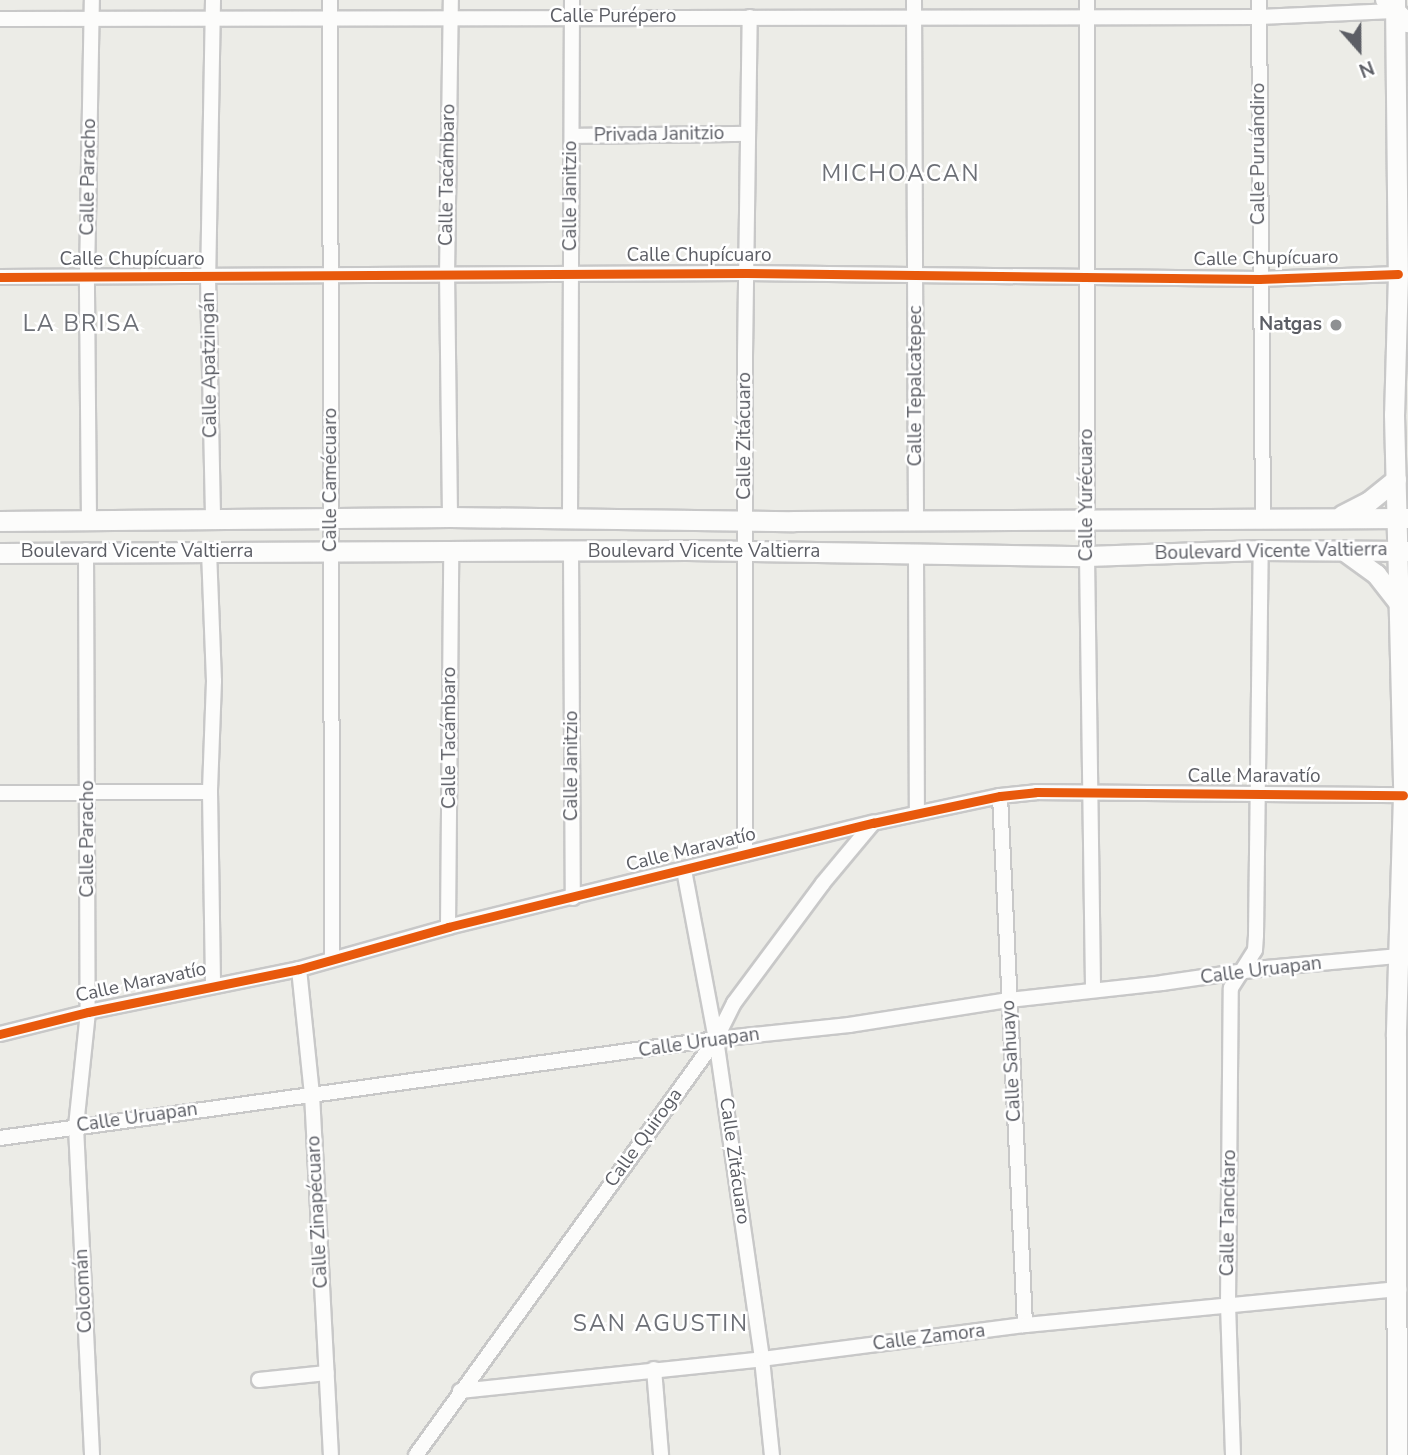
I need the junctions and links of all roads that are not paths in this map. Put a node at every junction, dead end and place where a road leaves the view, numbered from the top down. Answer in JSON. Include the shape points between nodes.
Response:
{"nodes":[{"id":1,"x":92,"y":0,"type":"edge"},
{"id":2,"x":212,"y":0,"type":"edge"},
{"id":3,"x":330,"y":0,"type":"edge"},
{"id":4,"x":452,"y":0,"type":"edge"},
{"id":5,"x":572,"y":0,"type":"edge"},
{"id":6,"x":914,"y":0,"type":"edge"},
{"id":7,"x":1087,"y":0,"type":"edge"},
{"id":8,"x":1259,"y":0,"type":"edge"},
{"id":9,"x":1396,"y":9,"type":"edge"},
{"id":10,"x":1088,"y":15,"type":"junction"},
{"id":11,"x":572,"y":16,"type":"junction"},
{"id":12,"x":914,"y":16,"type":"junction"},
{"id":13,"x":750,"y":17,"type":"junction"},
{"id":14,"x":92,"y":18,"type":"junction"},
{"id":15,"x":330,"y":18,"type":"junction"},
{"id":16,"x":1259,"y":18,"type":"junction"},
{"id":17,"x":0,"y":19,"type":"edge"},
{"id":18,"x":451,"y":20,"type":"junction"},
{"id":19,"x":213,"y":21,"type":"junction"},
{"id":20,"x":747,"y":134,"type":"junction"},
{"id":21,"x":572,"y":136,"type":"junction"},
{"id":22,"x":571,"y":274,"type":"junction"},
{"id":23,"x":746,"y":274,"type":"junction"},
{"id":24,"x":915,"y":274,"type":"junction"},
{"id":25,"x":1398,"y":274,"type":"junction"},
{"id":26,"x":329,"y":276,"type":"junction"},
{"id":27,"x":447,"y":276,"type":"junction"},
{"id":28,"x":1088,"y":276,"type":"junction"},
{"id":29,"x":208,"y":277,"type":"junction"},
{"id":30,"x":0,"y":278,"type":"edge"},
{"id":31,"x":88,"y":278,"type":"junction"},
{"id":32,"x":1259,"y":279,"type":"junction"},
{"id":33,"x":1396,"y":479,"type":"junction"},
{"id":34,"x":450,"y":517,"type":"junction"},
{"id":35,"x":1402,"y":517,"type":"edge"},
{"id":36,"x":332,"y":518,"type":"junction"},
{"id":37,"x":570,"y":518,"type":"junction"},
{"id":38,"x":1088,"y":519,"type":"junction"},
{"id":39,"x":1263,"y":519,"type":"junction"},
{"id":40,"x":1322,"y":519,"type":"junction"},
{"id":41,"x":213,"y":520,"type":"junction"},
{"id":42,"x":745,"y":520,"type":"junction"},
{"id":43,"x":916,"y":520,"type":"junction"},
{"id":44,"x":0,"y":521,"type":"edge"},
{"id":45,"x":89,"y":522,"type":"junction"},
{"id":46,"x":86,"y":550,"type":"junction"},
{"id":47,"x":332,"y":550,"type":"junction"},
{"id":48,"x":451,"y":550,"type":"junction"},
{"id":49,"x":1261,"y":550,"type":"junction"},
{"id":50,"x":1343,"y":550,"type":"junction"},
{"id":51,"x":209,"y":551,"type":"junction"},
{"id":52,"x":571,"y":551,"type":"junction"},
{"id":53,"x":745,"y":551,"type":"junction"},
{"id":54,"x":1402,"y":551,"type":"edge"},
{"id":55,"x":0,"y":552,"type":"edge"},
{"id":56,"x":916,"y":554,"type":"junction"},
{"id":57,"x":1087,"y":556,"type":"junction"},
{"id":58,"x":1400,"y":606,"type":"junction"},
{"id":59,"x":210,"y":792,"type":"junction"},
{"id":60,"x":0,"y":793,"type":"edge"},
{"id":61,"x":1257,"y":793,"type":"junction"},
{"id":62,"x":89,"y":795,"type":"junction"},
{"id":63,"x":1090,"y":795,"type":"junction"},
{"id":64,"x":1403,"y":795,"type":"junction"},
{"id":65,"x":1000,"y":796,"type":"junction"},
{"id":66,"x":916,"y":813,"type":"junction"},
{"id":67,"x":873,"y":823,"type":"junction"},
{"id":68,"x":745,"y":854,"type":"junction"},
{"id":69,"x":684,"y":870,"type":"junction"},
{"id":70,"x":573,"y":898,"type":"junction"},
{"id":71,"x":448,"y":927,"type":"junction"},
{"id":72,"x":1404,"y":957,"type":"edge"},
{"id":73,"x":332,"y":959,"type":"junction"},
{"id":74,"x":299,"y":969,"type":"junction"},
{"id":75,"x":1239,"y":973,"type":"junction"},
{"id":76,"x":213,"y":985,"type":"junction"},
{"id":77,"x":1093,"y":990,"type":"junction"},
{"id":78,"x":1009,"y":1000,"type":"junction"},
{"id":79,"x":88,"y":1012,"type":"junction"},
{"id":80,"x":0,"y":1034,"type":"edge"},
{"id":81,"x":716,"y":1039,"type":"junction"},
{"id":82,"x":312,"y":1094,"type":"junction"},
{"id":83,"x":76,"y":1127,"type":"junction"},
{"id":84,"x":0,"y":1139,"type":"edge"},
{"id":85,"x":1399,"y":1289,"type":"junction"},
{"id":86,"x":1228,"y":1304,"type":"junction"},
{"id":87,"x":1025,"y":1325,"type":"junction"},
{"id":88,"x":762,"y":1359,"type":"junction"},
{"id":89,"x":654,"y":1369,"type":"junction"},
{"id":90,"x":327,"y":1373,"type":"junction"},
{"id":91,"x":259,"y":1381,"type":"dead end"},
{"id":92,"x":460,"y":1391,"type":"junction"},
{"id":93,"x":92,"y":1455,"type":"edge"},
{"id":94,"x":331,"y":1455,"type":"edge"},
{"id":95,"x":416,"y":1455,"type":"edge"},
{"id":96,"x":661,"y":1455,"type":"edge"},
{"id":97,"x":772,"y":1455,"type":"edge"},
{"id":98,"x":1233,"y":1455,"type":"edge"},
{"id":99,"x":1397,"y":1455,"type":"edge"}],
"edges":[{"from":1,"to":14,"type":"street","name":"Calle Paracho"},
{"from":2,"to":19,"type":"street","name":"Calle Apatzingán"},
{"from":3,"to":15,"type":"street","name":"Calle Camécuaro"},
{"from":4,"to":18,"type":"street","name":"Calle Tacámbaro"},
{"from":5,"to":11,"type":"street","name":"Calle Janitzio"},
{"from":6,"to":12,"type":"street","name":"Calle Tepalcatepec"},
{"from":7,"to":10,"type":"street","name":"Calle Yurécuaro"},
{"from":8,"to":16,"type":"street","name":"Calle Puruándiro"},
{"from":9,"to":16,"type":"street","name":"Calle Purépero"},
{"from":9,"to":25,"type":"main road"},
{"from":10,"to":12,"type":"street","name":"Calle Purépero"},
{"from":10,"to":16,"type":"street","name":"Calle Purépero"},
{"from":10,"to":28,"type":"street","name":"Calle Yurécuaro"},
{"from":11,"to":13,"type":"street","name":"Calle Purépero"},
{"from":11,"to":18,"type":"street","name":"Calle Purépero"},
{"from":11,"to":21,"type":"street","name":"Calle Janitzio"},
{"from":12,"to":13,"type":"street","name":"Calle Purépero"},
{"from":12,"to":24,"type":"street","name":"Calle Tepalcatepec"},
{"from":13,"to":20,"type":"street","name":"Calle Zitácuaro"},
{"from":14,"to":17,"type":"street","name":"Calle Purépero"},
{"from":14,"to":19,"type":"street","name":"Calle Purépero"},
{"from":14,"to":31,"type":"street","name":"Calle Paracho"},
{"from":15,"to":18,"type":"street","name":"Calle Purépero"},
{"from":15,"to":19,"type":"street","name":"Calle Purépero"},
{"from":15,"to":26,"type":"street","name":"Calle Camécuaro"},
{"from":16,"to":32,"type":"street","name":"Calle Puruándiro"},
{"from":18,"to":27,"type":"street","name":"Calle Tacámbaro"},
{"from":19,"to":29,"type":"street","name":"Calle Apatzingán"},
{"from":20,"to":21,"type":"street","name":"Privada Janitzio"},
{"from":20,"to":23,"type":"street","name":"Calle Zitácuaro"},
{"from":21,"to":22,"type":"street","name":"Calle Janitzio"},
{"from":22,"to":23,"type":"street","name":"Calle Chupícuaro"},
{"from":22,"to":27,"type":"street","name":"Calle Chupícuaro"},
{"from":22,"to":37,"type":"street","name":"Calle Janitzio"},
{"from":23,"to":24,"type":"street","name":"Calle Chupícuaro"},
{"from":23,"to":42,"type":"street","name":"Calle Zitácuaro"},
{"from":24,"to":28,"type":"street","name":"Calle Chupícuaro"},
{"from":24,"to":43,"type":"street","name":"Calle Tepalcatepec"},
{"from":25,"to":32,"type":"street","name":"Calle Chupícuaro"},
{"from":25,"to":33,"type":"main road"},
{"from":26,"to":27,"type":"street","name":"Calle Chupícuaro"},
{"from":26,"to":29,"type":"street","name":"Calle Chupícuaro"},
{"from":26,"to":36,"type":"street","name":"Calle Camécuaro"},
{"from":27,"to":34,"type":"street","name":"Calle Tacámbaro"},
{"from":28,"to":32,"type":"street","name":"Calle Chupícuaro"},
{"from":28,"to":38,"type":"street","name":"Calle Yurécuaro"},
{"from":29,"to":31,"type":"street","name":"Calle Chupícuaro"},
{"from":29,"to":41,"type":"street","name":"Calle Apatzingán"},
{"from":30,"to":31,"type":"street","name":"Calle Chupícuaro"},
{"from":31,"to":45,"type":"street","name":"Calle Paracho"},
{"from":32,"to":39,"type":"street","name":"Calle Puruándiro"},
{"from":33,"to":35,"type":"main road"},
{"from":33,"to":40,"type":"main road","via":[[1368,502]]},
{"from":34,"to":36,"type":"main road","name":"Boulevard Vicente Valtierra"},
{"from":34,"to":37,"type":"main road","name":"Boulevard Vicente Valtierra"},
{"from":35,"to":40,"type":"main road","name":"Boulevard Vicente Valtierra"},
{"from":35,"to":54,"type":"main road"},
{"from":36,"to":41,"type":"main road","name":"Boulevard Vicente Valtierra"},
{"from":36,"to":47,"type":"street","name":"Calle Camécuaro"},
{"from":37,"to":42,"type":"main road","name":"Boulevard Vicente Valtierra"},
{"from":38,"to":39,"type":"main road","name":"Boulevard Vicente Valtierra"},
{"from":38,"to":43,"type":"main road","name":"Boulevard Vicente Valtierra"},
{"from":38,"to":57,"type":"street","name":"Calle Yurécuaro"},
{"from":39,"to":40,"type":"main road","name":"Boulevard Vicente Valtierra"},
{"from":41,"to":45,"type":"main road","name":"Boulevard Vicente Valtierra"},
{"from":42,"to":43,"type":"main road","name":"Boulevard Vicente Valtierra"},
{"from":42,"to":53,"type":"street","name":"Calle Zitácuaro"},
{"from":44,"to":45,"type":"main road","name":"Boulevard Vicente Valtierra"},
{"from":46,"to":51,"type":"main road","name":"Boulevard Vicente Valtierra"},
{"from":46,"to":55,"type":"main road","name":"Boulevard Vicente Valtierra"},
{"from":46,"to":62,"type":"street","name":"Calle Paracho"},
{"from":47,"to":48,"type":"main road","name":"Boulevard Vicente Valtierra"},
{"from":47,"to":51,"type":"main road","name":"Boulevard Vicente Valtierra"},
{"from":47,"to":73,"type":"street","name":"Calle Camécuaro"},
{"from":48,"to":52,"type":"main road","name":"Boulevard Vicente Valtierra"},
{"from":48,"to":71,"type":"street","name":"Calle Tacámbaro"},
{"from":49,"to":50,"type":"main road","name":"Boulevard Vicente Valtierra"},
{"from":49,"to":57,"type":"main road","name":"Boulevard Vicente Valtierra"},
{"from":49,"to":61,"type":"street"},
{"from":50,"to":54,"type":"main road","name":"Boulevard Vicente Valtierra"},
{"from":50,"to":58,"type":"main road","via":[[1376,574]]},
{"from":51,"to":59,"type":"street","via":[[214,681]]},
{"from":52,"to":53,"type":"main road","name":"Boulevard Vicente Valtierra"},
{"from":52,"to":70,"type":"street","name":"Calle Janitzio"},
{"from":53,"to":56,"type":"main road","name":"Boulevard Vicente Valtierra"},
{"from":53,"to":68,"type":"street","name":"Calle Zitácuaro"},
{"from":54,"to":58,"type":"main road"},
{"from":56,"to":57,"type":"main road","name":"Boulevard Vicente Valtierra"},
{"from":56,"to":66,"type":"street"},
{"from":57,"to":63,"type":"street","name":"Calle Yurécuaro"},
{"from":58,"to":64,"type":"main road"},
{"from":59,"to":62,"type":"street"},
{"from":59,"to":76,"type":"street"},
{"from":60,"to":62,"type":"street"},
{"from":61,"to":63,"type":"street","name":"Calle Maravatío"},
{"from":61,"to":64,"type":"street","name":"Calle Maravatío"},
{"from":61,"to":75,"type":"street","via":[[1255,950]]},
{"from":62,"to":79,"type":"street","name":"Calle Paracho"},
{"from":63,"to":65,"type":"street","name":"Calle Maravatío","via":[[1036,792]]},
{"from":63,"to":77,"type":"street","name":"Calle Yurécuaro"},
{"from":64,"to":72,"type":"main road"},
{"from":65,"to":66,"type":"street","name":"Calle Maravatío"},
{"from":65,"to":78,"type":"street","name":"Calle Sahuayo"},
{"from":66,"to":67,"type":"street","name":"Calle Maravatío"},
{"from":67,"to":68,"type":"street","name":"Calle Maravatío"},
{"from":67,"to":81,"type":"street","name":"Calle Quiroga","via":[[772,950],[734,1003]]},
{"from":68,"to":69,"type":"street","name":"Calle Maravatío"},
{"from":69,"to":70,"type":"street","name":"Calle Maravatío"},
{"from":69,"to":81,"type":"street","name":"Calle Zitácuaro"},
{"from":70,"to":71,"type":"street","name":"Calle Maravatío"},
{"from":71,"to":73,"type":"street","name":"Calle Maravatío"},
{"from":72,"to":75,"type":"street","name":"Calle Uruapan"},
{"from":72,"to":85,"type":"main road","via":[[1396,1036]]},
{"from":73,"to":74,"type":"street","name":"Calle Maravatío"},
{"from":74,"to":76,"type":"street","name":"Calle Maravatío"},
{"from":74,"to":82,"type":"street","name":"Calle Zinapécuaro"},
{"from":75,"to":77,"type":"street","name":"Calle Uruapan"},
{"from":75,"to":86,"type":"street","name":"Calle Tancítaro","via":[[1231,988]]},
{"from":76,"to":79,"type":"street","name":"Calle Maravatío"},
{"from":77,"to":78,"type":"street","name":"Calle Uruapan"},
{"from":78,"to":81,"type":"street","name":"Calle Uruapan","via":[[849,1025]]},
{"from":78,"to":87,"type":"street","name":"Calle Sahuayo"},
{"from":79,"to":80,"type":"street","name":"Calle Maravatío"},
{"from":79,"to":83,"type":"street","name":"Calle Paracho"},
{"from":81,"to":82,"type":"street","name":"Calle Uruapan"},
{"from":81,"to":88,"type":"street","name":"Calle Zitácuaro"},
{"from":81,"to":92,"type":"street","name":"Calle Quiroga"},
{"from":82,"to":83,"type":"street","name":"Calle Uruapan"},
{"from":82,"to":90,"type":"street","name":"Calle Zinapécuaro"},
{"from":83,"to":84,"type":"street","name":"Calle Uruapan"},
{"from":83,"to":93,"type":"street","name":"Colcomán"},
{"from":85,"to":86,"type":"street","name":"Calle Zamora"},
{"from":85,"to":99,"type":"main road"},
{"from":86,"to":87,"type":"street","name":"Calle Zamora"},
{"from":86,"to":98,"type":"street","name":"Calle Tancítaro"},
{"from":87,"to":88,"type":"street","name":"Calle Zamora"},
{"from":88,"to":89,"type":"street","name":"Calle Zamora"},
{"from":88,"to":97,"type":"street","name":"Calle Zitácuaro"},
{"from":89,"to":92,"type":"street","name":"Calle Zamora"},
{"from":89,"to":96,"type":"street"},
{"from":90,"to":91,"type":"street"},
{"from":90,"to":94,"type":"street","name":"Calle Zinapécuaro"},
{"from":92,"to":95,"type":"street","name":"Calle Quiroga"}]}
